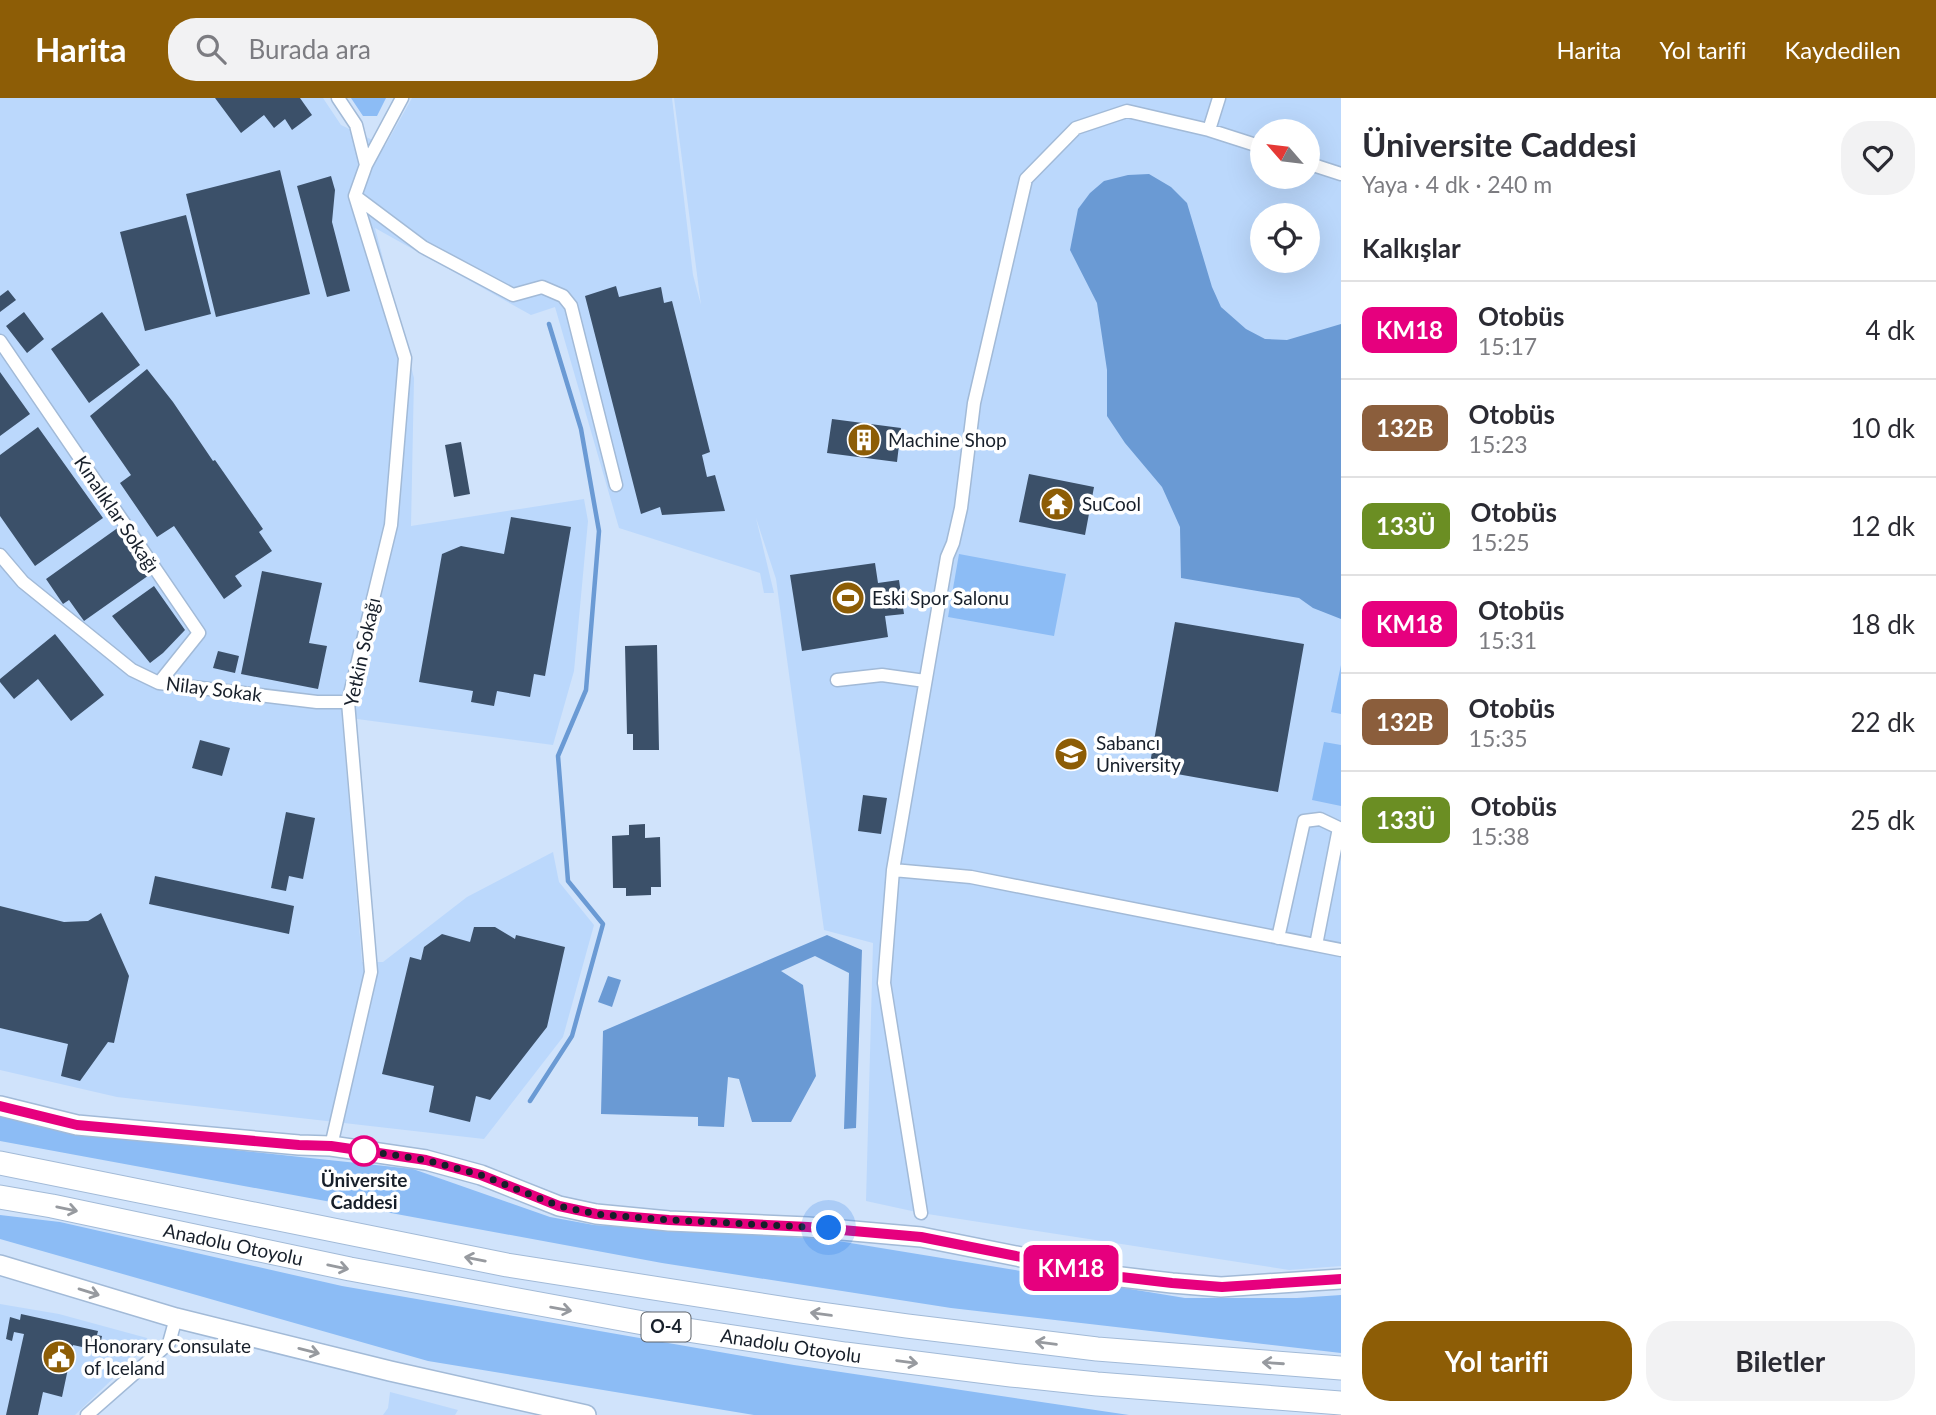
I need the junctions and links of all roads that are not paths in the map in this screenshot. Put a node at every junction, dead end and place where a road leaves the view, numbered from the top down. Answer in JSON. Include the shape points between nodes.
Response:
{"nodes":[{"id":1,"x":338,"y":98,"type":"edge"},
{"id":2,"x":402,"y":98,"type":"edge"},
{"id":3,"x":1219,"y":98,"type":"edge"},
{"id":4,"x":1209,"y":130,"type":"junction"},
{"id":5,"x":1250,"y":143,"type":"edge"},
{"id":6,"x":366,"y":165,"type":"junction"},
{"id":7,"x":1320,"y":167,"type":"edge"},
{"id":8,"x":1341,"y":174,"type":"edge"},
{"id":9,"x":355,"y":196,"type":"junction"},
{"id":10,"x":0,"y":341,"type":"edge"},
{"id":11,"x":616,"y":485,"type":"dead end"},
{"id":12,"x":0,"y":555,"type":"edge"},
{"id":13,"x":837,"y":680,"type":"dead end"},
{"id":14,"x":925,"y":681,"type":"junction"},
{"id":15,"x":159,"y":683,"type":"junction"},
{"id":16,"x":348,"y":702,"type":"junction"},
{"id":17,"x":893,"y":870,"type":"junction"},
{"id":18,"x":1278,"y":938,"type":"junction"},
{"id":19,"x":1316,"y":945,"type":"junction"},
{"id":20,"x":1341,"y":950,"type":"edge"},
{"id":21,"x":0,"y":1106,"type":"edge"},
{"id":22,"x":331,"y":1146,"type":"junction"},
{"id":23,"x":0,"y":1163,"type":"edge"},
{"id":24,"x":0,"y":1197,"type":"edge"},
{"id":25,"x":921,"y":1213,"type":"dead end"},
{"id":26,"x":0,"y":1265,"type":"edge"},
{"id":27,"x":1341,"y":1279,"type":"edge"},
{"id":28,"x":1222,"y":1287,"type":"junction"},
{"id":29,"x":1341,"y":1290,"type":"edge"},
{"id":30,"x":176,"y":1318,"type":"junction"},
{"id":31,"x":1341,"y":1368,"type":"edge"},
{"id":32,"x":1341,"y":1403,"type":"edge"},
{"id":33,"x":88,"y":1415,"type":"edge"},
{"id":34,"x":586,"y":1415,"type":"edge"}],
"edges":[{"from":1,"to":6,"type":"street","via":[[356,125]]},
{"from":2,"to":6,"type":"street"},
{"from":3,"to":4,"type":"street"},
{"from":4,"to":5,"type":"street"},
{"from":4,"to":14,"type":"street","via":[[1127,111],[1076,128],[1026,179],[974,403],[961,508],[947,557]]},
{"from":6,"to":9,"type":"street"},
{"from":7,"to":8,"type":"street"},
{"from":9,"to":11,"type":"street","via":[[423,247],[513,295],[542,287],[564,296],[571,306]]},
{"from":9,"to":16,"type":"street","name":"Yetkin Sokağı","via":[[405,358],[391,525]]},
{"from":10,"to":15,"type":"street","name":"Kınalıklar Sokağı","via":[[199,633]]},
{"from":12,"to":15,"type":"street","name":"Nilay Sokak","via":[[23,582],[132,670]]},
{"from":13,"to":14,"type":"street","via":[[882,675]]},
{"from":14,"to":17,"type":"street"},
{"from":15,"to":16,"type":"street","name":"Nilay Sokak"},
{"from":16,"to":22,"type":"street","name":"Yetkin Sokağı","via":[[371,972]]},
{"from":17,"to":18,"type":"street","via":[[981,879]]},
{"from":17,"to":25,"type":"street","via":[[884,983]]},
{"from":18,"to":19,"type":"street"},
{"from":18,"to":19,"type":"street","via":[[1304,821],[1320,819],[1339,828]]},
{"from":19,"to":20,"type":"street"},
{"from":21,"to":22,"type":"main road","via":[[77,1125]]},
{"from":22,"to":28,"type":"main road","via":[[426,1160],[481,1175],[559,1206],[596,1214],[921,1237],[1121,1277]]},
{"from":31,"to":23,"type":"highway","name":"Anadolu Otoyolu","number":"O-4","one_way":true,"via":[[1097,1349],[760,1306],[507,1265]]},
{"from":24,"to":32,"type":"highway","name":"Anadolu Otoyolu","number":"O-4","one_way":true,"via":[[363,1272],[667,1328],[1011,1375]]},
{"from":26,"to":30,"type":"main road","one_way":true},
{"from":27,"to":28,"type":"main road"},
{"from":28,"to":29,"type":"main road","via":[[1295,1293]]},
{"from":30,"to":33,"type":"street","via":[[169,1343]]},
{"from":30,"to":34,"type":"main road","one_way":true}]}
